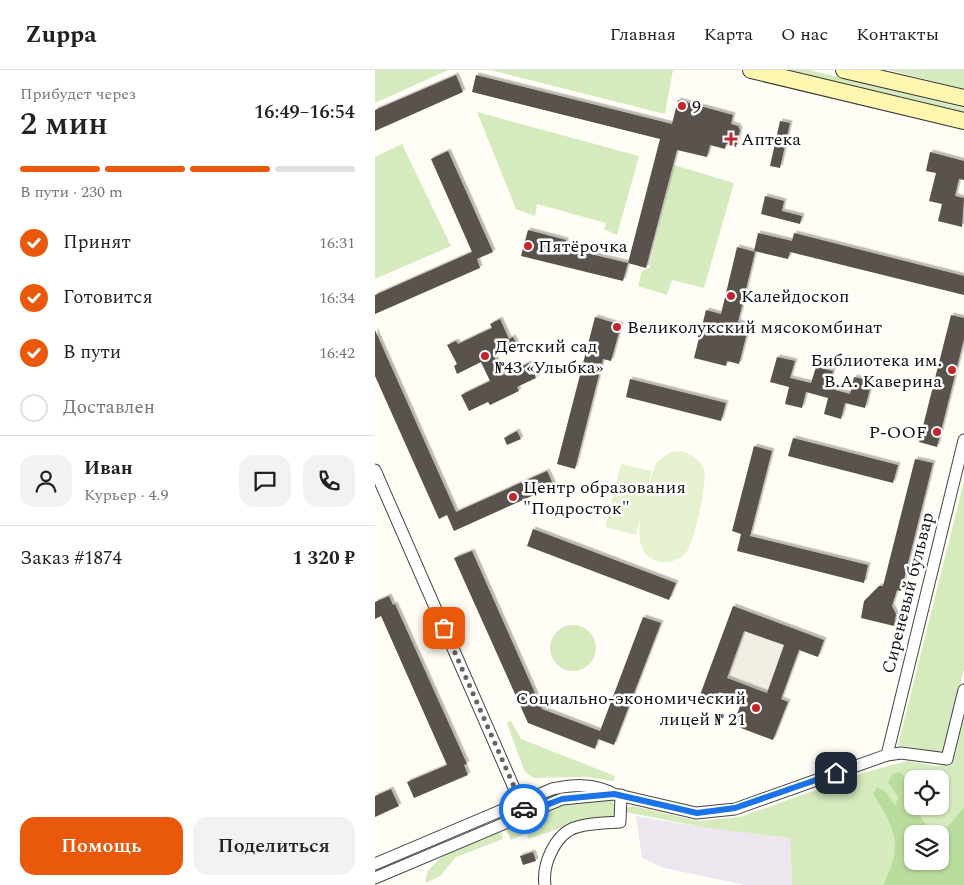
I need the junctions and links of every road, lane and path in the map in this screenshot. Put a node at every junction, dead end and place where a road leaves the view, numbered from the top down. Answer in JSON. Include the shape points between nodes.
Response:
{"nodes":[{"id":1,"x":751,"y":70,"type":"edge"},
{"id":2,"x":844,"y":70,"type":"edge"},
{"id":3,"x":964,"y":98,"type":"edge"},
{"id":4,"x":964,"y":121,"type":"edge"},
{"id":5,"x":964,"y":440,"type":"edge"},
{"id":6,"x":375,"y":470,"type":"edge"},
{"id":7,"x":964,"y":690,"type":"edge"},
{"id":8,"x":887,"y":755,"type":"junction"},
{"id":9,"x":618,"y":794,"type":"junction"},
{"id":10,"x":520,"y":801,"type":"junction"},
{"id":11,"x":525,"y":813,"type":"junction"},
{"id":12,"x":375,"y":864,"type":"edge"},
{"id":13,"x":375,"y":878,"type":"edge"},
{"id":14,"x":545,"y":885,"type":"edge"}],
"edges":[{"from":1,"to":4,"type":"main road"},
{"from":2,"to":3,"type":"main road"},
{"from":5,"to":8,"type":"street","name":"Сиреневый бульвар"},
{"from":6,"to":10,"type":"street"},
{"from":7,"to":8,"type":"street","via":[[947,759],[901,753]]},
{"from":8,"to":9,"type":"street","via":[[735,808],[697,813]]},
{"from":9,"to":10,"type":"street","via":[[582,785],[552,789]]},
{"from":9,"to":11,"type":"street","via":[[562,799]]},
{"from":9,"to":14,"type":"street","via":[[620,822],[575,827],[556,844],[545,866]]},
{"from":10,"to":11,"type":"street"},
{"from":10,"to":12,"type":"street"},
{"from":11,"to":13,"type":"street"}]}
